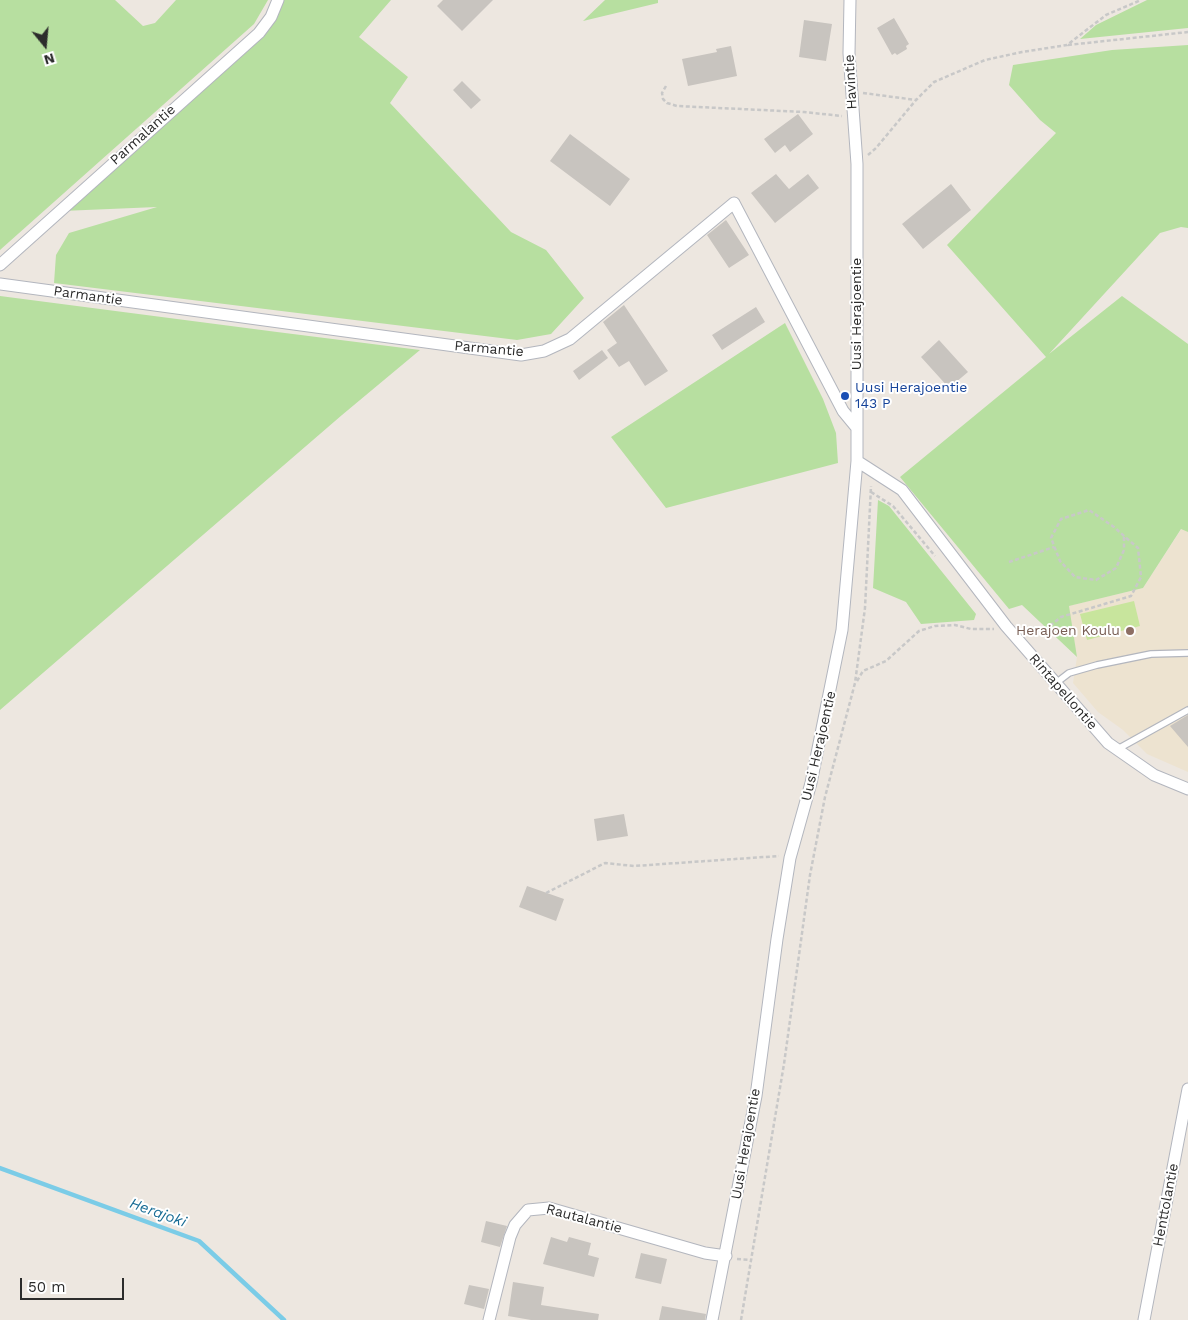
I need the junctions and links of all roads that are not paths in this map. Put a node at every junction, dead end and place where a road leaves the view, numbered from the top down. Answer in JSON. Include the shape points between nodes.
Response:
{"nodes":[{"id":1,"x":278,"y":0,"type":"edge"},
{"id":2,"x":850,"y":0,"type":"edge"},
{"id":3,"x":857,"y":164,"type":"joint"},
{"id":4,"x":0,"y":265,"type":"edge"},
{"id":5,"x":0,"y":284,"type":"edge"},
{"id":6,"x":857,"y":428,"type":"junction"},
{"id":7,"x":857,"y":461,"type":"junction"},
{"id":8,"x":1188,"y":653,"type":"edge"},
{"id":9,"x":1056,"y":683,"type":"junction"},
{"id":10,"x":1188,"y":710,"type":"edge"},
{"id":11,"x":1116,"y":750,"type":"junction"},
{"id":12,"x":1188,"y":789,"type":"edge"},
{"id":13,"x":1188,"y":1089,"type":"edge"},
{"id":14,"x":726,"y":1256,"type":"junction"},
{"id":15,"x":489,"y":1320,"type":"edge"},
{"id":16,"x":712,"y":1320,"type":"edge"},
{"id":17,"x":1144,"y":1320,"type":"edge"}],
"edges":[{"from":1,"to":4,"type":"street","name":"Parmalantie","via":[[258,32]]},
{"from":2,"to":3,"type":"street","name":"Havintie","via":[[849,53]]},
{"from":3,"to":6,"type":"street","name":"Uusi Herajoentie"},
{"from":5,"to":6,"type":"street","name":"Parmantie","via":[[521,355],[544,351],[570,339],[734,203],[843,411]]},
{"from":6,"to":7,"type":"street","name":"Uusi Herajoentie"},
{"from":7,"to":9,"type":"street","name":"Rintapellontie","via":[[902,490],[1006,626]]},
{"from":7,"to":14,"type":"street","name":"Uusi Herajoentie","via":[[842,630],[811,783],[790,858],[756,1096]]},
{"from":8,"to":9,"type":"lane","via":[[1150,654],[1097,665],[1069,674]]},
{"from":9,"to":11,"type":"street","name":"Rintapellontie"},
{"from":10,"to":11,"type":"lane"},
{"from":11,"to":12,"type":"street","name":"Rintapellontie","via":[[1154,775]]},
{"from":13,"to":17,"type":"street","name":"Henttolantie"},
{"from":14,"to":15,"type":"street","name":"Rautalantie","via":[[705,1253],[549,1208],[528,1210],[514,1225]]},
{"from":14,"to":16,"type":"street","name":"Uusi Herajoentie"}]}
